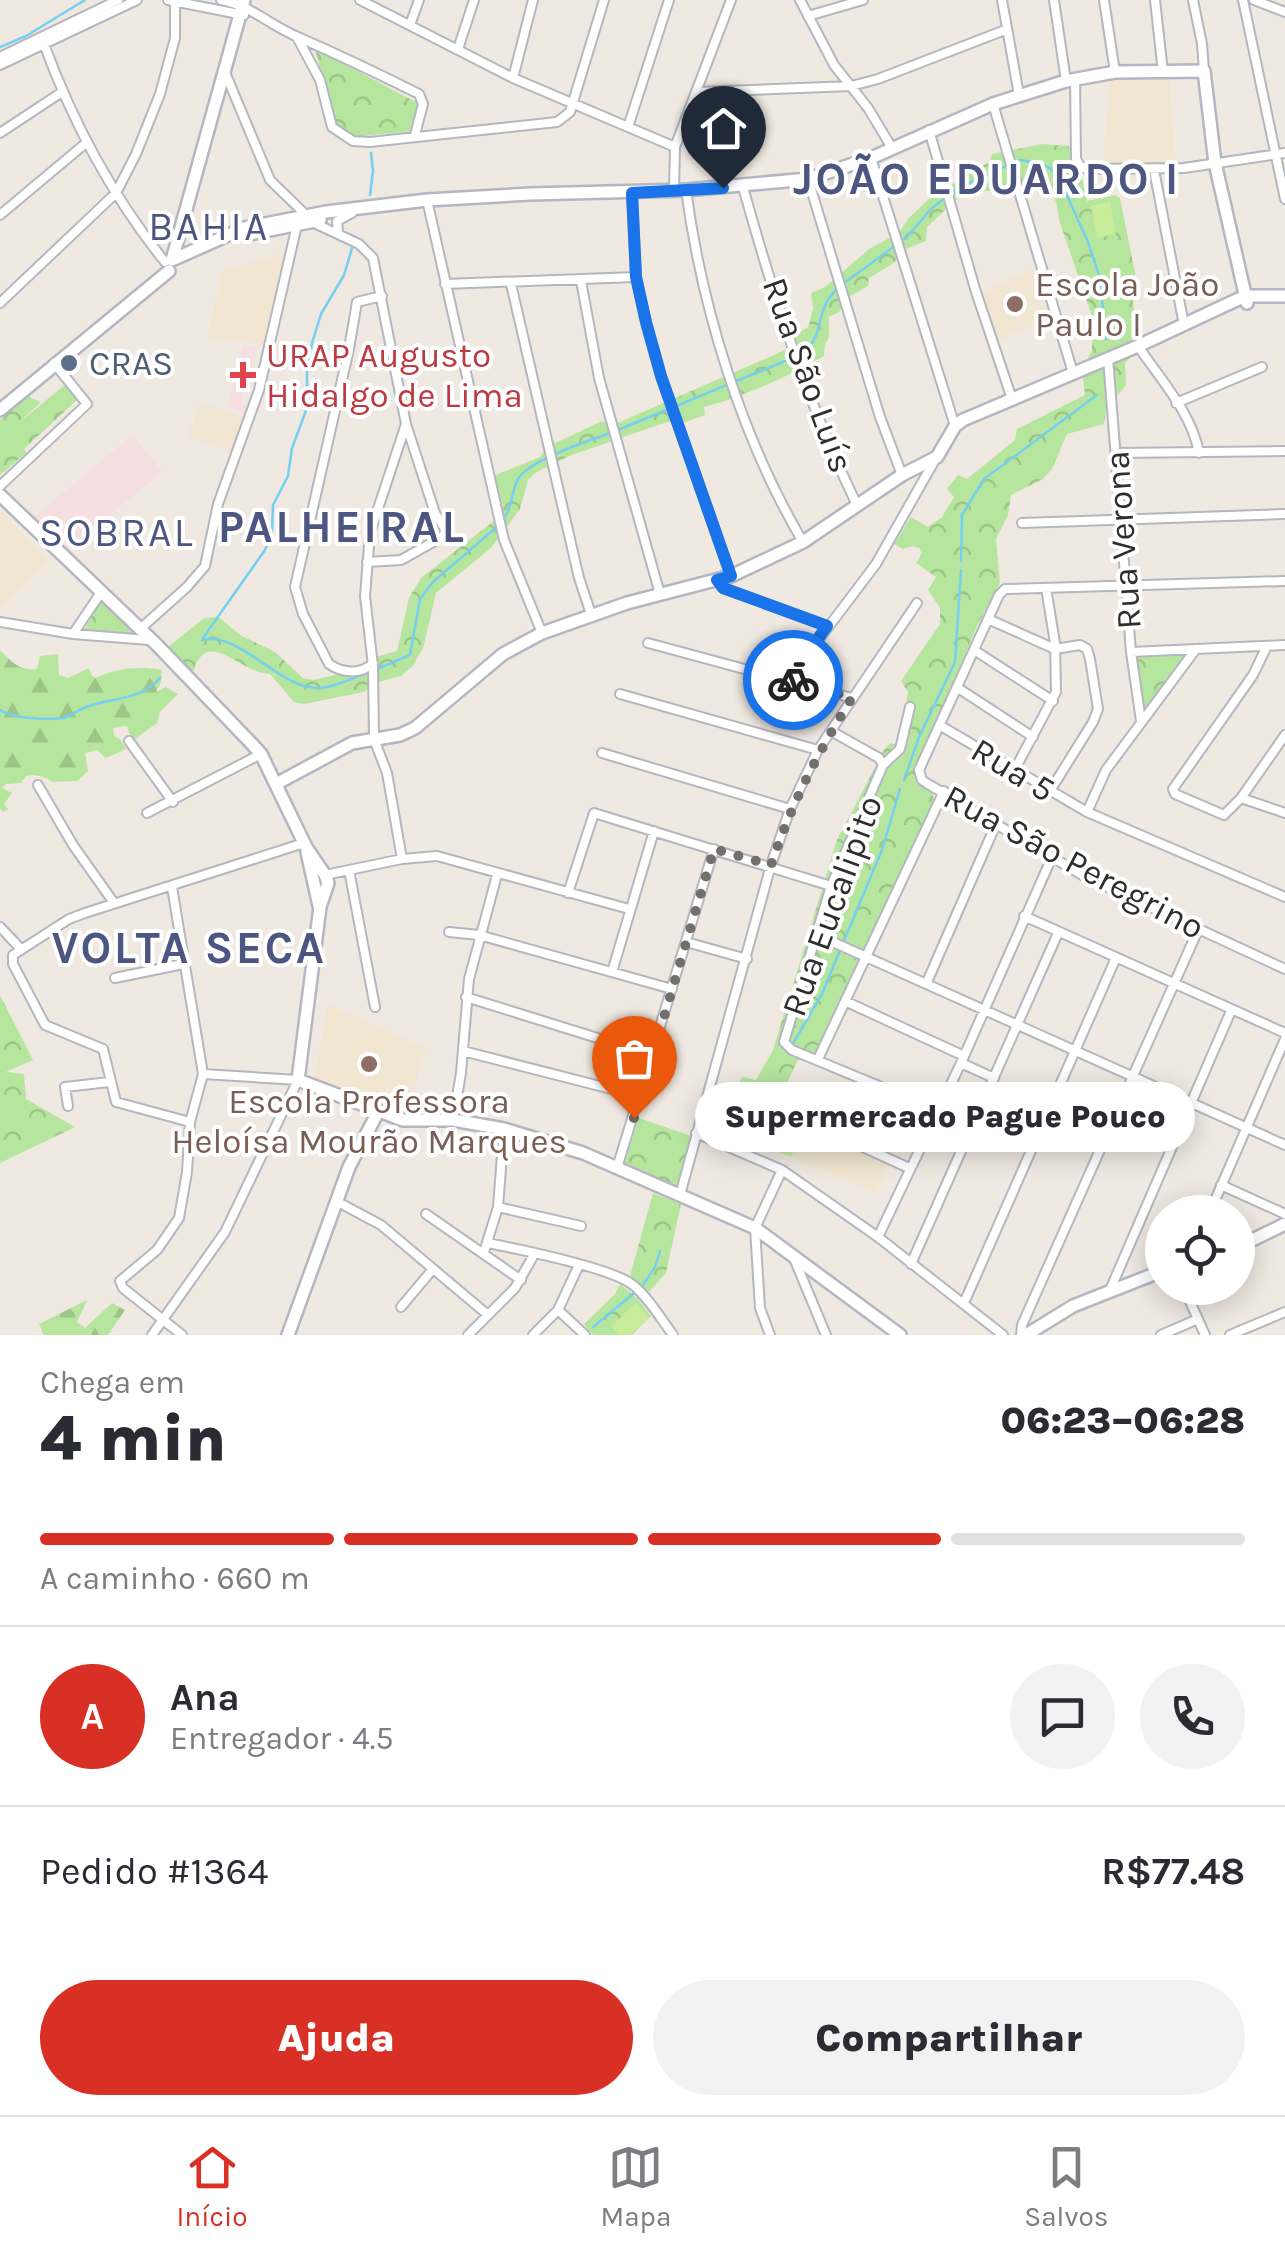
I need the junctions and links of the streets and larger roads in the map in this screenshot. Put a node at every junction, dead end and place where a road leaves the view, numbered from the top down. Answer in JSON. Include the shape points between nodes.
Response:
{"nodes":[{"id":1,"x":118,"y":0,"type":"edge"},
{"id":2,"x":137,"y":0,"type":"edge"},
{"id":3,"x":168,"y":0,"type":"edge"},
{"id":4,"x":221,"y":0,"type":"edge"},
{"id":5,"x":360,"y":0,"type":"edge"},
{"id":6,"x":419,"y":0,"type":"edge"},
{"id":7,"x":474,"y":0,"type":"edge"},
{"id":8,"x":534,"y":0,"type":"edge"},
{"id":9,"x":604,"y":0,"type":"edge"},
{"id":10,"x":669,"y":0,"type":"edge"},
{"id":11,"x":731,"y":0,"type":"edge"},
{"id":12,"x":800,"y":0,"type":"edge"},
{"id":13,"x":863,"y":0,"type":"edge"},
{"id":14,"x":1002,"y":0,"type":"edge"},
{"id":15,"x":1054,"y":0,"type":"edge"},
{"id":16,"x":1104,"y":0,"type":"edge"},
{"id":17,"x":1155,"y":0,"type":"edge"},
{"id":18,"x":1193,"y":0,"type":"edge"},
{"id":19,"x":1244,"y":0,"type":"edge"},
{"id":20,"x":1254,"y":0,"type":"edge"},
{"id":21,"x":175,"y":1,"type":"edge"},
{"id":22,"x":242,"y":6,"type":"edge"},
{"id":23,"x":1285,"y":12,"type":"edge"},
{"id":24,"x":808,"y":16,"type":"junction"},
{"id":25,"x":410,"y":25,"type":"junction"},
{"id":26,"x":1005,"y":30,"type":"junction"},
{"id":27,"x":297,"y":37,"type":"junction"},
{"id":28,"x":44,"y":44,"type":"junction"},
{"id":29,"x":458,"y":49,"type":"junction"},
{"id":30,"x":0,"y":57,"type":"edge"},
{"id":31,"x":0,"y":65,"type":"edge"},
{"id":32,"x":224,"y":70,"type":"junction"},
{"id":33,"x":1204,"y":71,"type":"junction"},
{"id":34,"x":1115,"y":72,"type":"junction"},
{"id":35,"x":1163,"y":72,"type":"junction"},
{"id":36,"x":513,"y":78,"type":"junction"},
{"id":37,"x":1070,"y":80,"type":"junction"},
{"id":38,"x":851,"y":86,"type":"junction"},
{"id":39,"x":62,"y":92,"type":"junction"},
{"id":40,"x":698,"y":92,"type":"junction"},
{"id":41,"x":1020,"y":95,"type":"junction"},
{"id":42,"x":572,"y":103,"type":"junction"},
{"id":43,"x":993,"y":104,"type":"junction"},
{"id":44,"x":628,"y":127,"type":"junction"},
{"id":45,"x":929,"y":130,"type":"junction"},
{"id":46,"x":0,"y":133,"type":"edge"},
{"id":47,"x":414,"y":136,"type":"junction"},
{"id":48,"x":86,"y":143,"type":"junction"},
{"id":49,"x":675,"y":147,"type":"junction"},
{"id":50,"x":892,"y":148,"type":"junction"},
{"id":51,"x":1285,"y":153,"type":"edge"},
{"id":52,"x":1274,"y":154,"type":"junction"},
{"id":53,"x":871,"y":158,"type":"junction"},
{"id":54,"x":1215,"y":163,"type":"junction"},
{"id":55,"x":1154,"y":170,"type":"junction"},
{"id":56,"x":808,"y":179,"type":"junction"},
{"id":57,"x":743,"y":187,"type":"junction"},
{"id":58,"x":680,"y":191,"type":"junction"},
{"id":59,"x":116,"y":193,"type":"junction"},
{"id":60,"x":632,"y":193,"type":"junction"},
{"id":61,"x":427,"y":200,"type":"junction"},
{"id":62,"x":1285,"y":200,"type":"edge"},
{"id":63,"x":358,"y":210,"type":"junction"},
{"id":64,"x":0,"y":215,"type":"edge"},
{"id":65,"x":305,"y":221,"type":"junction"},
{"id":66,"x":338,"y":232,"type":"junction"},
{"id":67,"x":170,"y":265,"type":"junction"},
{"id":68,"x":636,"y":277,"type":"junction"},
{"id":69,"x":1241,"y":280,"type":"junction"},
{"id":70,"x":580,"y":281,"type":"junction"},
{"id":71,"x":445,"y":284,"type":"junction"},
{"id":72,"x":512,"y":284,"type":"junction"},
{"id":73,"x":382,"y":296,"type":"junction"},
{"id":74,"x":1267,"y":296,"type":"junction"},
{"id":75,"x":1246,"y":300,"type":"junction"},
{"id":76,"x":1285,"y":300,"type":"edge"},
{"id":77,"x":0,"y":303,"type":"edge"},
{"id":78,"x":1184,"y":324,"type":"junction"},
{"id":79,"x":1138,"y":346,"type":"junction"},
{"id":80,"x":1108,"y":358,"type":"junction"},
{"id":81,"x":54,"y":363,"type":"junction"},
{"id":82,"x":1262,"y":367,"type":"dead end"},
{"id":83,"x":1073,"y":372,"type":"junction"},
{"id":84,"x":1012,"y":400,"type":"junction"},
{"id":85,"x":1176,"y":403,"type":"junction"},
{"id":86,"x":0,"y":410,"type":"edge"},
{"id":87,"x":406,"y":424,"type":"junction"},
{"id":88,"x":954,"y":426,"type":"junction"},
{"id":89,"x":1285,"y":451,"type":"edge"},
{"id":90,"x":1200,"y":453,"type":"junction"},
{"id":91,"x":1117,"y":454,"type":"junction"},
{"id":92,"x":936,"y":456,"type":"junction"},
{"id":93,"x":902,"y":475,"type":"junction"},
{"id":94,"x":0,"y":486,"type":"edge"},
{"id":95,"x":0,"y":494,"type":"edge"},
{"id":96,"x":857,"y":505,"type":"junction"},
{"id":97,"x":1285,"y":514,"type":"edge"},
{"id":98,"x":1121,"y":517,"type":"junction"},
{"id":99,"x":1022,"y":522,"type":"dead end"},
{"id":100,"x":803,"y":542,"type":"junction"},
{"id":101,"x":367,"y":562,"type":"junction"},
{"id":102,"x":731,"y":576,"type":"junction"},
{"id":103,"x":717,"y":580,"type":"junction"},
{"id":104,"x":1285,"y":581,"type":"edge"},
{"id":105,"x":1126,"y":584,"type":"junction"},
{"id":106,"x":1046,"y":588,"type":"junction"},
{"id":107,"x":102,"y":591,"type":"junction"},
{"id":108,"x":660,"y":594,"type":"junction"},
{"id":109,"x":916,"y":603,"type":"dead end"},
{"id":110,"x":591,"y":614,"type":"junction"},
{"id":111,"x":988,"y":619,"type":"junction"},
{"id":112,"x":0,"y":622,"type":"edge"},
{"id":113,"x":827,"y":626,"type":"junction"},
{"id":114,"x":140,"y":629,"type":"junction"},
{"id":115,"x":542,"y":633,"type":"junction"},
{"id":116,"x":73,"y":634,"type":"junction"},
{"id":117,"x":648,"y":642,"type":"dead end"},
{"id":118,"x":155,"y":643,"type":"junction"},
{"id":119,"x":1268,"y":646,"type":"junction"},
{"id":120,"x":1285,"y":646,"type":"edge"},
{"id":121,"x":1055,"y":649,"type":"junction"},
{"id":122,"x":1196,"y":649,"type":"junction"},
{"id":123,"x":974,"y":650,"type":"junction"},
{"id":124,"x":1132,"y":652,"type":"junction"},
{"id":125,"x":373,"y":668,"type":"junction"},
{"id":126,"x":789,"y":679,"type":"junction"},
{"id":127,"x":958,"y":688,"type":"junction"},
{"id":128,"x":620,"y":694,"type":"dead end"},
{"id":129,"x":852,"y":698,"type":"junction"},
{"id":130,"x":1052,"y":701,"type":"junction"},
{"id":131,"x":910,"y":707,"type":"dead end"},
{"id":132,"x":1141,"y":720,"type":"junction"},
{"id":133,"x":941,"y":726,"type":"junction"},
{"id":134,"x":831,"y":731,"type":"junction"},
{"id":135,"x":1285,"y":735,"type":"edge"},
{"id":136,"x":1033,"y":736,"type":"junction"},
{"id":137,"x":374,"y":739,"type":"junction"},
{"id":138,"x":130,"y":741,"type":"dead end"},
{"id":139,"x":818,"y":750,"type":"junction"},
{"id":140,"x":261,"y":754,"type":"junction"},
{"id":141,"x":602,"y":754,"type":"dead end"},
{"id":142,"x":883,"y":764,"type":"junction"},
{"id":143,"x":1014,"y":771,"type":"junction"},
{"id":144,"x":38,"y":784,"type":"dead end"},
{"id":145,"x":276,"y":784,"type":"junction"},
{"id":146,"x":944,"y":791,"type":"junction"},
{"id":147,"x":1050,"y":792,"type":"junction"},
{"id":148,"x":1241,"y":798,"type":"junction"},
{"id":149,"x":173,"y":802,"type":"junction"},
{"id":150,"x":790,"y":809,"type":"junction"},
{"id":151,"x":1087,"y":812,"type":"junction"},
{"id":152,"x":1285,"y":813,"type":"edge"},
{"id":153,"x":147,"y":814,"type":"dead end"},
{"id":154,"x":996,"y":824,"type":"junction"},
{"id":155,"x":654,"y":831,"type":"junction"},
{"id":156,"x":305,"y":845,"type":"junction"},
{"id":157,"x":714,"y":849,"type":"junction"},
{"id":158,"x":1052,"y":857,"type":"junction"},
{"id":159,"x":402,"y":859,"type":"junction"},
{"id":160,"x":771,"y":865,"type":"junction"},
{"id":161,"x":350,"y":870,"type":"junction"},
{"id":162,"x":497,"y":875,"type":"junction"},
{"id":163,"x":319,"y":876,"type":"junction"},
{"id":164,"x":832,"y":886,"type":"junction"},
{"id":165,"x":172,"y":887,"type":"junction"},
{"id":166,"x":568,"y":892,"type":"junction"},
{"id":167,"x":1285,"y":897,"type":"edge"},
{"id":168,"x":114,"y":903,"type":"junction"},
{"id":169,"x":629,"y":910,"type":"junction"},
{"id":170,"x":1024,"y":916,"type":"junction"},
{"id":171,"x":0,"y":927,"type":"edge"},
{"id":172,"x":1198,"y":930,"type":"junction"},
{"id":173,"x":450,"y":932,"type":"dead end"},
{"id":174,"x":1058,"y":932,"type":"junction"},
{"id":175,"x":815,"y":934,"type":"junction"},
{"id":176,"x":480,"y":936,"type":"junction"},
{"id":177,"x":686,"y":942,"type":"junction"},
{"id":178,"x":17,"y":952,"type":"junction"},
{"id":179,"x":868,"y":957,"type":"junction"},
{"id":180,"x":747,"y":960,"type":"junction"},
{"id":181,"x":1115,"y":960,"type":"junction"},
{"id":182,"x":183,"y":964,"type":"junction"},
{"id":183,"x":1285,"y":969,"type":"edge"},
{"id":184,"x":612,"y":972,"type":"junction"},
{"id":185,"x":115,"y":978,"type":"dead end"},
{"id":186,"x":927,"y":982,"type":"junction"},
{"id":187,"x":1175,"y":984,"type":"junction"},
{"id":188,"x":672,"y":989,"type":"junction"},
{"id":189,"x":466,"y":997,"type":"junction"},
{"id":190,"x":846,"y":1002,"type":"junction"},
{"id":191,"x":376,"y":1007,"type":"dead end"},
{"id":192,"x":984,"y":1010,"type":"junction"},
{"id":193,"x":1230,"y":1011,"type":"junction"},
{"id":194,"x":1019,"y":1026,"type":"junction"},
{"id":195,"x":1285,"y":1036,"type":"edge"},
{"id":196,"x":462,"y":1051,"type":"junction"},
{"id":197,"x":1076,"y":1051,"type":"junction"},
{"id":198,"x":652,"y":1055,"type":"junction"},
{"id":199,"x":963,"y":1059,"type":"junction"},
{"id":200,"x":818,"y":1060,"type":"junction"},
{"id":201,"x":1272,"y":1070,"type":"junction"},
{"id":202,"x":204,"y":1074,"type":"junction"},
{"id":203,"x":1285,"y":1076,"type":"edge"},
{"id":204,"x":1133,"y":1077,"type":"junction"},
{"id":205,"x":994,"y":1078,"type":"junction"},
{"id":206,"x":298,"y":1080,"type":"junction"},
{"id":207,"x":109,"y":1082,"type":"junction"},
{"id":208,"x":639,"y":1096,"type":"junction"},
{"id":209,"x":1189,"y":1103,"type":"junction"},
{"id":210,"x":68,"y":1106,"type":"dead end"},
{"id":211,"x":937,"y":1110,"type":"junction"},
{"id":212,"x":784,"y":1111,"type":"dead end"},
{"id":213,"x":378,"y":1112,"type":"junction"},
{"id":214,"x":452,"y":1120,"type":"junction"},
{"id":215,"x":932,"y":1120,"type":"junction"},
{"id":216,"x":190,"y":1122,"type":"junction"},
{"id":217,"x":1245,"y":1127,"type":"junction"},
{"id":218,"x":504,"y":1129,"type":"junction"},
{"id":219,"x":696,"y":1133,"type":"junction"},
{"id":220,"x":967,"y":1136,"type":"junction"},
{"id":221,"x":1285,"y":1145,"type":"edge"},
{"id":222,"x":617,"y":1168,"type":"junction"},
{"id":223,"x":909,"y":1168,"type":"junction"},
{"id":224,"x":782,"y":1170,"type":"junction"},
{"id":225,"x":1221,"y":1186,"type":"junction"},
{"id":226,"x":680,"y":1195,"type":"junction"},
{"id":227,"x":1217,"y":1195,"type":"edge"},
{"id":228,"x":336,"y":1201,"type":"junction"},
{"id":229,"x":498,"y":1207,"type":"junction"},
{"id":230,"x":426,"y":1214,"type":"dead end"},
{"id":231,"x":1285,"y":1214,"type":"edge"},
{"id":232,"x":1285,"y":1224,"type":"edge"},
{"id":233,"x":582,"y":1226,"type":"dead end"},
{"id":234,"x":755,"y":1228,"type":"junction"},
{"id":235,"x":878,"y":1238,"type":"junction"},
{"id":236,"x":1255,"y":1238,"type":"edge"},
{"id":237,"x":486,"y":1248,"type":"junction"},
{"id":238,"x":535,"y":1253,"type":"junction"},
{"id":239,"x":792,"y":1254,"type":"junction"},
{"id":240,"x":911,"y":1264,"type":"junction"},
{"id":241,"x":579,"y":1265,"type":"junction"},
{"id":242,"x":433,"y":1269,"type":"junction"},
{"id":243,"x":1145,"y":1277,"type":"edge"},
{"id":244,"x":521,"y":1280,"type":"junction"},
{"id":245,"x":1110,"y":1290,"type":"junction"},
{"id":246,"x":964,"y":1302,"type":"junction"},
{"id":247,"x":1191,"y":1305,"type":"edge"},
{"id":248,"x":402,"y":1306,"type":"dead end"},
{"id":249,"x":558,"y":1310,"type":"junction"},
{"id":250,"x":1285,"y":1312,"type":"edge"},
{"id":251,"x":488,"y":1315,"type":"junction"},
{"id":252,"x":164,"y":1318,"type":"junction"},
{"id":253,"x":1198,"y":1320,"type":"junction"},
{"id":254,"x":1045,"y":1322,"type":"junction"},
{"id":255,"x":1243,"y":1333,"type":"edge"},
{"id":256,"x":584,"y":1334,"type":"edge"},
{"id":257,"x":152,"y":1335,"type":"edge"},
{"id":258,"x":182,"y":1335,"type":"edge"},
{"id":259,"x":288,"y":1335,"type":"edge"},
{"id":260,"x":468,"y":1335,"type":"edge"},
{"id":261,"x":533,"y":1335,"type":"edge"},
{"id":262,"x":672,"y":1335,"type":"edge"},
{"id":263,"x":770,"y":1335,"type":"edge"},
{"id":264,"x":826,"y":1335,"type":"edge"},
{"id":265,"x":900,"y":1335,"type":"edge"},
{"id":266,"x":1003,"y":1335,"type":"edge"},
{"id":267,"x":1023,"y":1335,"type":"edge"},
{"id":268,"x":1050,"y":1335,"type":"edge"},
{"id":269,"x":1161,"y":1335,"type":"edge"},
{"id":270,"x":1205,"y":1335,"type":"edge"},
{"id":271,"x":1230,"y":1335,"type":"edge"}],
"edges":[{"from":1,"to":30,"type":"street"},
{"from":2,"to":28,"type":"street"},
{"from":3,"to":21,"type":"street"},
{"from":4,"to":22,"type":"street"},
{"from":5,"to":25,"type":"street"},
{"from":6,"to":25,"type":"street"},
{"from":7,"to":29,"type":"street"},
{"from":8,"to":36,"type":"street"},
{"from":9,"to":42,"type":"street"},
{"from":10,"to":44,"type":"street"},
{"from":11,"to":40,"type":"street"},
{"from":12,"to":24,"type":"street"},
{"from":13,"to":24,"type":"street"},
{"from":14,"to":26,"type":"street"},
{"from":15,"to":37,"type":"street"},
{"from":16,"to":34,"type":"street"},
{"from":17,"to":35,"type":"street"},
{"from":18,"to":33,"type":"street"},
{"from":19,"to":52,"type":"street"},
{"from":20,"to":23,"type":"street"},
{"from":21,"to":22,"type":"street"},
{"from":21,"to":59,"type":"street","via":[[175,38],[160,94]]},
{"from":22,"to":27,"type":"street"},
{"from":22,"to":32,"type":"street"},
{"from":24,"to":38,"type":"street"},
{"from":25,"to":29,"type":"street"},
{"from":26,"to":38,"type":"street"},
{"from":26,"to":41,"type":"street"},
{"from":27,"to":47,"type":"street","via":[[420,94]]},
{"from":27,"to":47,"type":"street","via":[[340,135],[370,142]]},
{"from":28,"to":31,"type":"street"},
{"from":28,"to":39,"type":"street"},
{"from":29,"to":36,"type":"street"},
{"from":32,"to":65,"type":"street","via":[[270,180]]},
{"from":32,"to":67,"type":"street"},
{"from":33,"to":35,"type":"street"},
{"from":33,"to":54,"type":"street"},
{"from":34,"to":35,"type":"street"},
{"from":34,"to":37,"type":"street"},
{"from":36,"to":42,"type":"street"},
{"from":37,"to":41,"type":"street"},
{"from":37,"to":55,"type":"street","via":[[1080,166]]},
{"from":38,"to":40,"type":"street"},
{"from":38,"to":50,"type":"street"},
{"from":39,"to":46,"type":"street"},
{"from":39,"to":48,"type":"street"},
{"from":40,"to":49,"type":"street"},
{"from":41,"to":43,"type":"street"},
{"from":42,"to":44,"type":"street"},
{"from":42,"to":47,"type":"street","via":[[557,122]]},
{"from":43,"to":45,"type":"street"},
{"from":43,"to":83,"type":"street"},
{"from":44,"to":49,"type":"street"},
{"from":45,"to":50,"type":"street"},
{"from":45,"to":84,"type":"street"},
{"from":48,"to":59,"type":"street"},
{"from":48,"to":64,"type":"street"},
{"from":49,"to":58,"type":"street"},
{"from":50,"to":53,"type":"street"},
{"from":51,"to":52,"type":"street"},
{"from":52,"to":54,"type":"street"},
{"from":52,"to":62,"type":"street"},
{"from":53,"to":56,"type":"street"},
{"from":53,"to":88,"type":"street"},
{"from":54,"to":55,"type":"street"},
{"from":54,"to":69,"type":"street"},
{"from":55,"to":78,"type":"street"},
{"from":56,"to":57,"type":"street"},
{"from":56,"to":93,"type":"street"},
{"from":57,"to":58,"type":"street"},
{"from":57,"to":96,"type":"street","name":"Rua São Luís","via":[[798,363]]},
{"from":58,"to":60,"type":"street"},
{"from":58,"to":100,"type":"street","via":[[734,389],[760,460]]},
{"from":59,"to":67,"type":"street"},
{"from":59,"to":77,"type":"street"},
{"from":60,"to":61,"type":"street"},
{"from":60,"to":68,"type":"street"},
{"from":61,"to":63,"type":"street"},
{"from":61,"to":71,"type":"street"},
{"from":63,"to":65,"type":"street"},
{"from":63,"to":66,"type":"street","via":[[336,221]]},
{"from":65,"to":66,"type":"street"},
{"from":65,"to":67,"type":"street","via":[[229,233]]},
{"from":65,"to":114,"type":"street","via":[[205,566]]},
{"from":66,"to":73,"type":"street","via":[[373,258]]},
{"from":67,"to":81,"type":"street"},
{"from":68,"to":70,"type":"street"},
{"from":68,"to":102,"type":"street","via":[[651,342]]},
{"from":69,"to":74,"type":"street"},
{"from":69,"to":75,"type":"street"},
{"from":70,"to":72,"type":"street"},
{"from":70,"to":108,"type":"street","via":[[599,378]]},
{"from":71,"to":72,"type":"street"},
{"from":71,"to":115,"type":"street","via":[[503,536]]},
{"from":72,"to":110,"type":"street"},
{"from":73,"to":87,"type":"street"},
{"from":73,"to":125,"type":"street","via":[[356,302],[295,587],[329,664],[345,671]]},
{"from":74,"to":75,"type":"street"},
{"from":74,"to":76,"type":"street"},
{"from":75,"to":76,"type":"street"},
{"from":75,"to":78,"type":"street"},
{"from":78,"to":79,"type":"street"},
{"from":79,"to":80,"type":"street"},
{"from":79,"to":85,"type":"street"},
{"from":80,"to":83,"type":"street"},
{"from":80,"to":91,"type":"street","name":"Rua Verona"},
{"from":81,"to":86,"type":"street"},
{"from":81,"to":94,"type":"street","via":[[86,404]]},
{"from":82,"to":85,"type":"street"},
{"from":83,"to":84,"type":"street"},
{"from":84,"to":88,"type":"street"},
{"from":85,"to":90,"type":"street","via":[[1196,433]]},
{"from":87,"to":101,"type":"street"},
{"from":87,"to":101,"type":"street","via":[[445,534],[401,560]]},
{"from":88,"to":92,"type":"street"},
{"from":89,"to":90,"type":"street"},
{"from":90,"to":91,"type":"street"},
{"from":91,"to":98,"type":"street","name":"Rua Verona"},
{"from":92,"to":93,"type":"street"},
{"from":92,"to":113,"type":"street","via":[[876,564]]},
{"from":93,"to":96,"type":"street"},
{"from":95,"to":107,"type":"street"},
{"from":96,"to":100,"type":"street"},
{"from":97,"to":98,"type":"street"},
{"from":98,"to":99,"type":"street"},
{"from":98,"to":105,"type":"street","name":"Rua Verona"},
{"from":100,"to":102,"type":"street"},
{"from":101,"to":125,"type":"street"},
{"from":102,"to":103,"type":"street"},
{"from":103,"to":108,"type":"street"},
{"from":103,"to":113,"type":"street","via":[[723,588]]},
{"from":104,"to":105,"type":"street"},
{"from":105,"to":106,"type":"street"},
{"from":105,"to":124,"type":"street","name":"Rua Verona"},
{"from":106,"to":111,"type":"street","via":[[1005,589]]},
{"from":106,"to":121,"type":"street"},
{"from":107,"to":114,"type":"street"},
{"from":107,"to":116,"type":"street"},
{"from":108,"to":110,"type":"street"},
{"from":109,"to":129,"type":"street"},
{"from":110,"to":115,"type":"street"},
{"from":111,"to":121,"type":"street"},
{"from":111,"to":123,"type":"street"},
{"from":112,"to":116,"type":"street"},
{"from":113,"to":126,"type":"street"},
{"from":114,"to":118,"type":"street"},
{"from":115,"to":137,"type":"street","via":[[503,654],[415,728]]},
{"from":116,"to":118,"type":"street"},
{"from":117,"to":126,"type":"street"},
{"from":118,"to":140,"type":"street"},
{"from":119,"to":120,"type":"street"},
{"from":119,"to":122,"type":"street"},
{"from":119,"to":148,"type":"street","via":[[1172,789],[1224,815]]},
{"from":121,"to":130,"type":"street"},
{"from":121,"to":147,"type":"street","via":[[1086,649],[1098,709]]},
{"from":122,"to":124,"type":"street"},
{"from":122,"to":132,"type":"street"},
{"from":123,"to":127,"type":"street"},
{"from":123,"to":130,"type":"street"},
{"from":124,"to":132,"type":"street","name":"Rua Verona"},
{"from":125,"to":137,"type":"street"},
{"from":126,"to":129,"type":"street"},
{"from":127,"to":133,"type":"street"},
{"from":127,"to":136,"type":"street"},
{"from":128,"to":139,"type":"street"},
{"from":129,"to":134,"type":"street"},
{"from":130,"to":136,"type":"street"},
{"from":131,"to":142,"type":"street","name":"Rua Eucalipito","via":[[900,750]]},
{"from":132,"to":151,"type":"street"},
{"from":133,"to":143,"type":"street","name":"Rua 5"},
{"from":133,"to":146,"type":"street","name":"Rua São Peregrino","via":[[920,776]]},
{"from":134,"to":139,"type":"street"},
{"from":134,"to":142,"type":"street"},
{"from":135,"to":148,"type":"street"},
{"from":136,"to":143,"type":"street"},
{"from":137,"to":145,"type":"street","via":[[352,743]]},
{"from":137,"to":159,"type":"street"},
{"from":138,"to":149,"type":"street"},
{"from":139,"to":150,"type":"street"},
{"from":140,"to":145,"type":"street"},
{"from":140,"to":149,"type":"street"},
{"from":141,"to":150,"type":"street"},
{"from":142,"to":164,"type":"street","name":"Rua Eucalipito"},
{"from":143,"to":147,"type":"street","name":"Rua 5"},
{"from":144,"to":168,"type":"street"},
{"from":145,"to":156,"type":"street"},
{"from":146,"to":154,"type":"street","name":"Rua São Peregrino"},
{"from":146,"to":179,"type":"street"},
{"from":147,"to":151,"type":"street","name":"Rua 5"},
{"from":148,"to":152,"type":"street"},
{"from":149,"to":153,"type":"street"},
{"from":150,"to":160,"type":"street"},
{"from":151,"to":167,"type":"street","name":"Rua 5"},
{"from":154,"to":158,"type":"street","name":"Rua São Peregrino"},
{"from":154,"to":186,"type":"street"},
{"from":155,"to":157,"type":"street"},
{"from":155,"to":166,"type":"street","via":[[594,813]]},
{"from":155,"to":169,"type":"street"},
{"from":156,"to":163,"type":"street"},
{"from":156,"to":165,"type":"street"},
{"from":157,"to":160,"type":"street"},
{"from":157,"to":177,"type":"street"},
{"from":158,"to":170,"type":"street"},
{"from":158,"to":172,"type":"street","name":"Rua São Peregrino"},
{"from":159,"to":161,"type":"street"},
{"from":159,"to":162,"type":"street","via":[[437,856]]},
{"from":160,"to":164,"type":"street"},
{"from":160,"to":180,"type":"street"},
{"from":161,"to":163,"type":"street"},
{"from":161,"to":191,"type":"street"},
{"from":162,"to":166,"type":"street"},
{"from":162,"to":176,"type":"street"},
{"from":163,"to":206,"type":"street"},
{"from":164,"to":175,"type":"street","name":"Rua Eucalipito"},
{"from":165,"to":168,"type":"street"},
{"from":165,"to":182,"type":"street"},
{"from":166,"to":169,"type":"street"},
{"from":168,"to":178,"type":"street","via":[[69,919]]},
{"from":169,"to":184,"type":"street"},
{"from":170,"to":174,"type":"street"},
{"from":170,"to":192,"type":"street"},
{"from":171,"to":178,"type":"street"},
{"from":172,"to":183,"type":"street","name":"Rua São Peregrino"},
{"from":172,"to":187,"type":"street"},
{"from":173,"to":176,"type":"street"},
{"from":174,"to":181,"type":"street"},
{"from":174,"to":194,"type":"street"},
{"from":175,"to":179,"type":"street"},
{"from":175,"to":200,"type":"street","name":"Rua Eucalipito","via":[[784,1039],[787,1047]]},
{"from":176,"to":184,"type":"street"},
{"from":176,"to":189,"type":"street"},
{"from":177,"to":180,"type":"street"},
{"from":177,"to":188,"type":"street"},
{"from":178,"to":207,"type":"street","via":[[13,964],[45,1025],[101,1047]]},
{"from":179,"to":186,"type":"street"},
{"from":179,"to":190,"type":"street"},
{"from":180,"to":219,"type":"street"},
{"from":181,"to":187,"type":"street"},
{"from":181,"to":197,"type":"street"},
{"from":182,"to":185,"type":"street"},
{"from":182,"to":202,"type":"street"},
{"from":184,"to":188,"type":"street"},
{"from":186,"to":192,"type":"street"},
{"from":187,"to":193,"type":"street"},
{"from":187,"to":204,"type":"street"},
{"from":188,"to":198,"type":"street"},
{"from":189,"to":196,"type":"street"},
{"from":189,"to":198,"type":"street"},
{"from":190,"to":199,"type":"street"},
{"from":190,"to":200,"type":"street"},
{"from":192,"to":194,"type":"street"},
{"from":192,"to":199,"type":"street"},
{"from":193,"to":195,"type":"street"},
{"from":193,"to":209,"type":"street"},
{"from":194,"to":197,"type":"street"},
{"from":194,"to":205,"type":"street"},
{"from":195,"to":201,"type":"street"},
{"from":196,"to":208,"type":"street"},
{"from":196,"to":214,"type":"street"},
{"from":197,"to":204,"type":"street"},
{"from":197,"to":246,"type":"street"},
{"from":198,"to":208,"type":"street"},
{"from":199,"to":205,"type":"street"},
{"from":199,"to":211,"type":"street"},
{"from":200,"to":211,"type":"street"},
{"from":201,"to":203,"type":"street"},
{"from":201,"to":217,"type":"street"},
{"from":202,"to":206,"type":"street"},
{"from":202,"to":216,"type":"street"},
{"from":204,"to":209,"type":"street"},
{"from":204,"to":267,"type":"street"},
{"from":205,"to":220,"type":"street"},
{"from":206,"to":213,"type":"street"},
{"from":206,"to":252,"type":"street","via":[[225,1232]]},
{"from":207,"to":210,"type":"street","via":[[66,1087]]},
{"from":207,"to":216,"type":"street","via":[[121,1104]]},
{"from":208,"to":222,"type":"street"},
{"from":209,"to":217,"type":"street"},
{"from":209,"to":245,"type":"street"},
{"from":211,"to":215,"type":"street"},
{"from":212,"to":223,"type":"street"},
{"from":213,"to":214,"type":"street","via":[[403,1120]]},
{"from":213,"to":228,"type":"street"},
{"from":214,"to":218,"type":"street"},
{"from":215,"to":220,"type":"street"},
{"from":215,"to":223,"type":"street"},
{"from":216,"to":252,"type":"street","via":[[179,1218],[157,1250],[122,1278],[123,1288]]},
{"from":217,"to":221,"type":"street"},
{"from":217,"to":225,"type":"street"},
{"from":218,"to":222,"type":"street"},
{"from":218,"to":229,"type":"street"},
{"from":219,"to":224,"type":"street"},
{"from":219,"to":226,"type":"street"},
{"from":220,"to":240,"type":"street"},
{"from":222,"to":226,"type":"street"},
{"from":223,"to":235,"type":"street"},
{"from":224,"to":234,"type":"street"},
{"from":224,"to":235,"type":"street"},
{"from":225,"to":227,"type":"street"},
{"from":225,"to":231,"type":"street"},
{"from":226,"to":234,"type":"street"},
{"from":228,"to":242,"type":"street","via":[[368,1216]]},
{"from":228,"to":259,"type":"street"},
{"from":229,"to":233,"type":"street"},
{"from":229,"to":237,"type":"street"},
{"from":230,"to":237,"type":"street"},
{"from":232,"to":236,"type":"street"},
{"from":234,"to":239,"type":"street"},
{"from":234,"to":263,"type":"street","via":[[760,1308]]},
{"from":235,"to":240,"type":"street"},
{"from":237,"to":238,"type":"street"},
{"from":237,"to":244,"type":"street"},
{"from":238,"to":241,"type":"street"},
{"from":238,"to":244,"type":"street"},
{"from":239,"to":264,"type":"street"},
{"from":239,"to":265,"type":"street"},
{"from":240,"to":246,"type":"street"},
{"from":241,"to":249,"type":"street"},
{"from":241,"to":262,"type":"street","via":[[632,1284]]},
{"from":242,"to":248,"type":"street"},
{"from":242,"to":251,"type":"street"},
{"from":243,"to":245,"type":"street"},
{"from":244,"to":251,"type":"street"},
{"from":245,"to":254,"type":"street"},
{"from":246,"to":266,"type":"street"},
{"from":247,"to":253,"type":"street"},
{"from":249,"to":256,"type":"street"},
{"from":249,"to":261,"type":"street"},
{"from":250,"to":255,"type":"street"},
{"from":251,"to":260,"type":"street"},
{"from":252,"to":257,"type":"street"},
{"from":252,"to":258,"type":"street"},
{"from":253,"to":269,"type":"street"},
{"from":253,"to":270,"type":"street"},
{"from":254,"to":267,"type":"street"},
{"from":254,"to":268,"type":"street"},
{"from":255,"to":271,"type":"street"}]}
